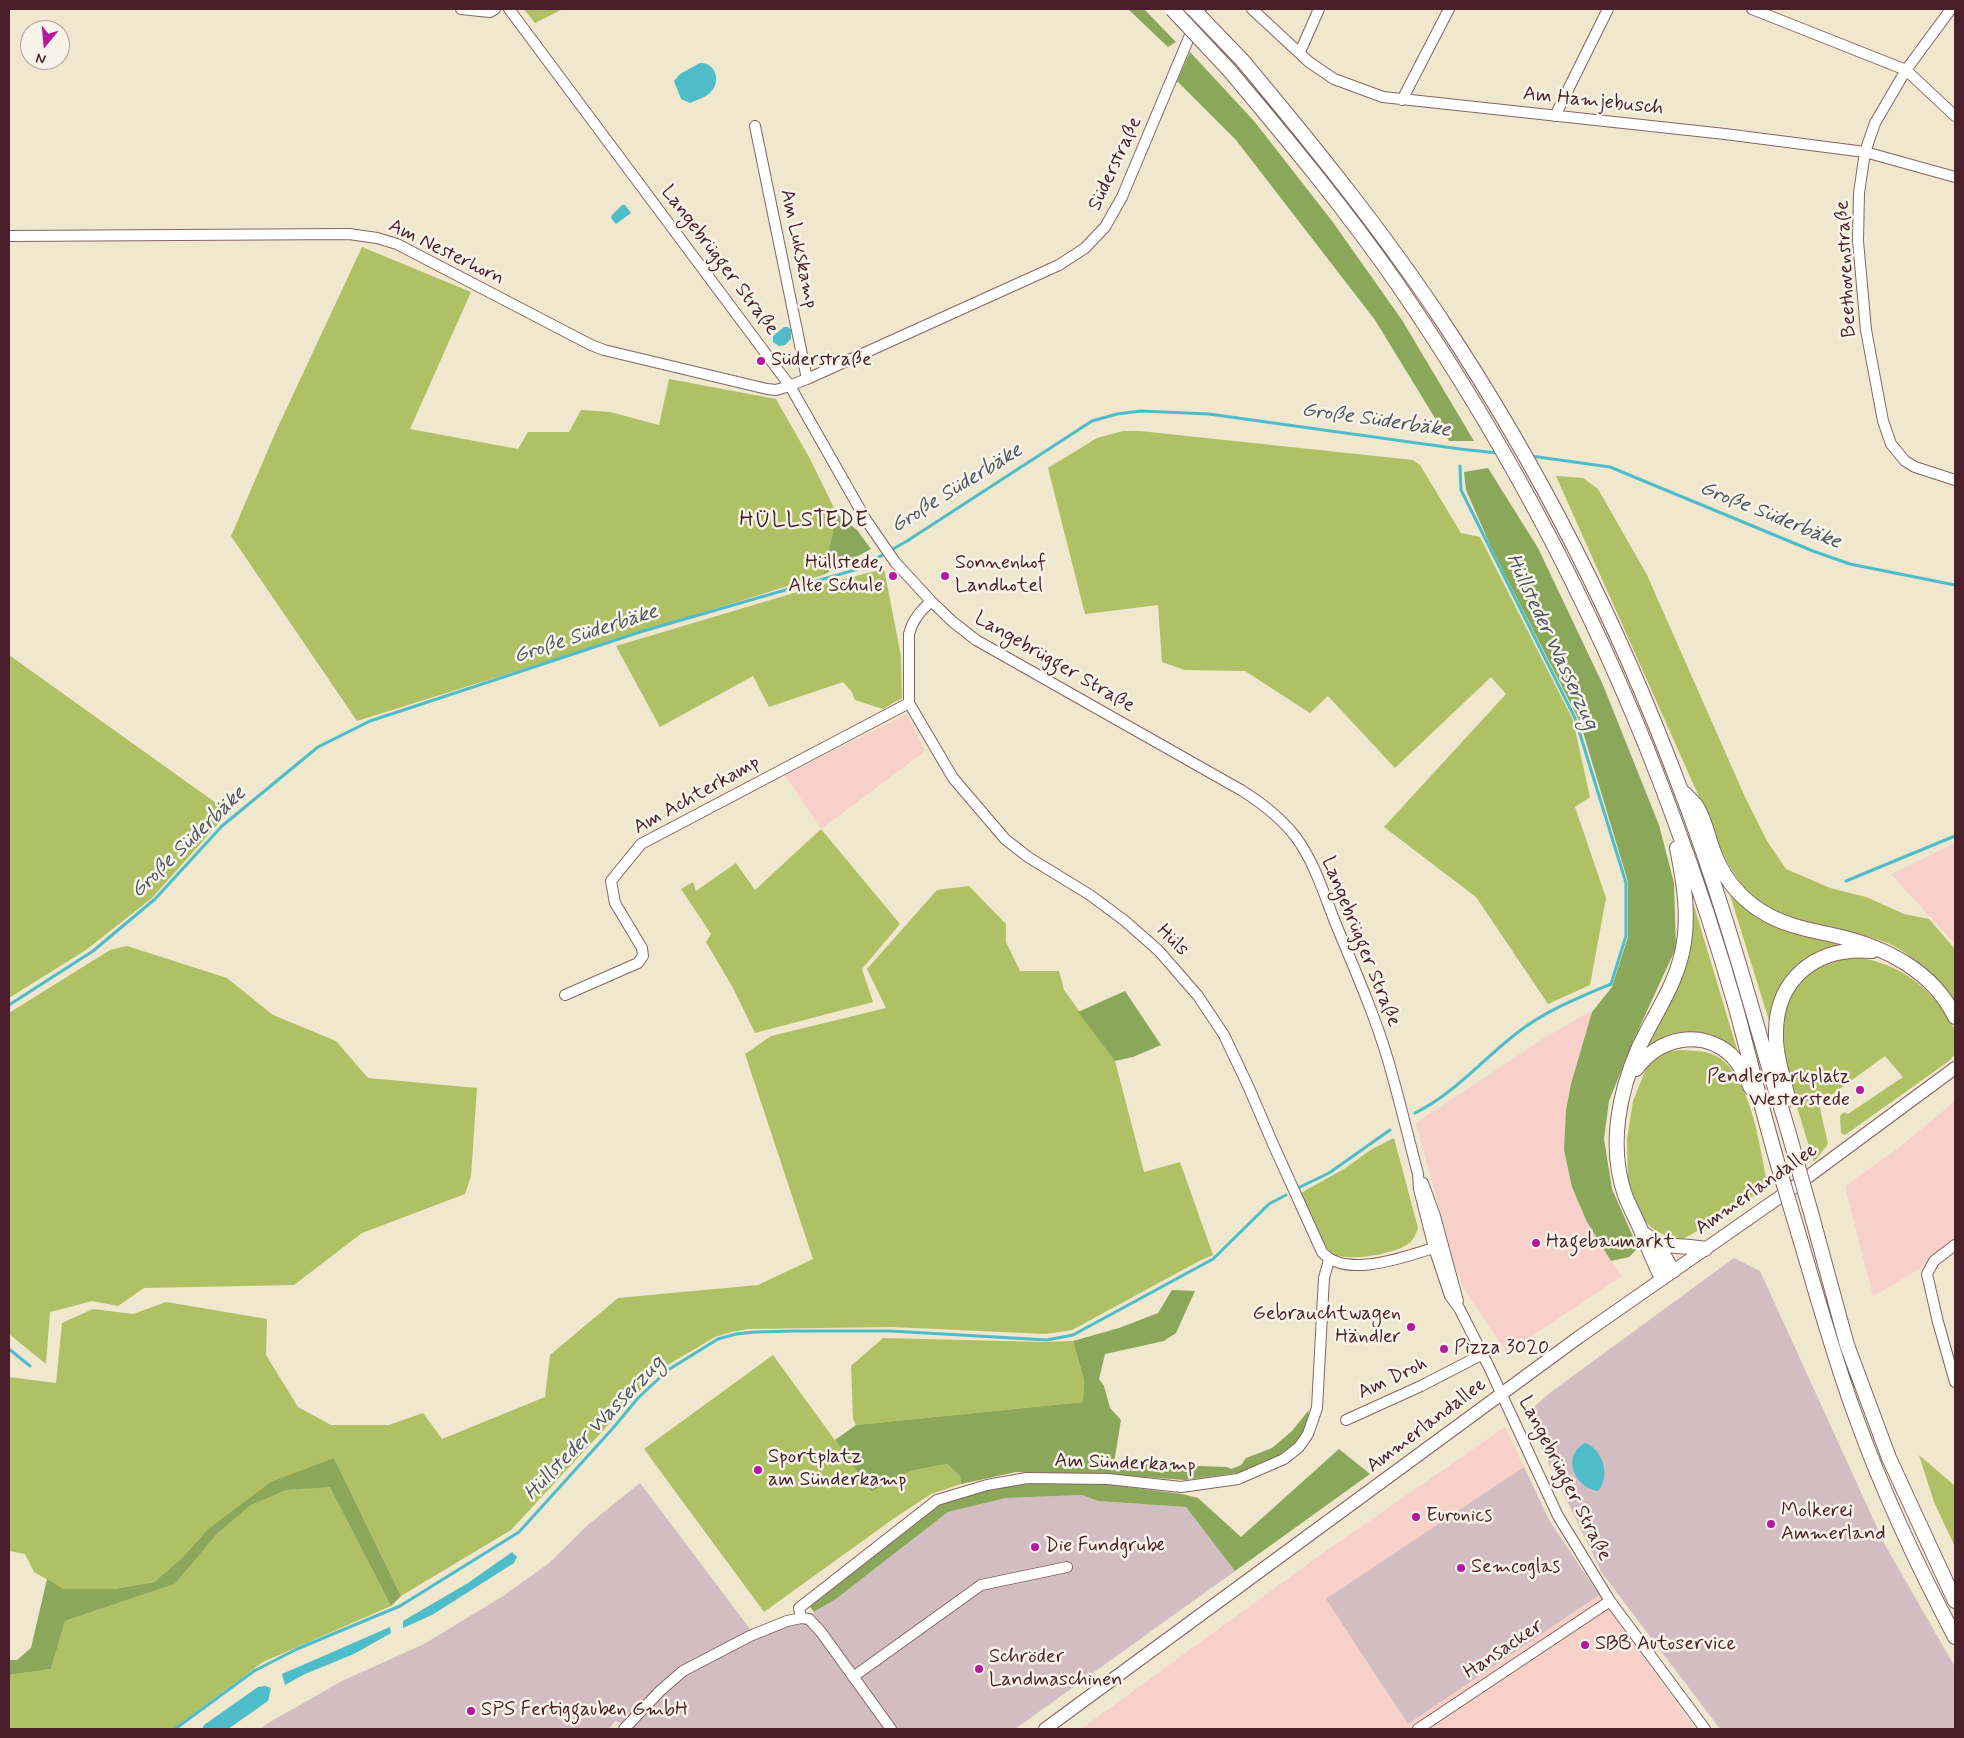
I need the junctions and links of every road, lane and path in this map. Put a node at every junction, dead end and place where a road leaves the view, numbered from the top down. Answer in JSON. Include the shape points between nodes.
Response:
{"nodes":[{"id":1,"x":461,"y":9,"type":"edge"},
{"id":2,"x":495,"y":9,"type":"edge"},
{"id":3,"x":509,"y":9,"type":"edge"},
{"id":4,"x":1172,"y":9,"type":"edge"},
{"id":5,"x":1194,"y":9,"type":"edge"},
{"id":6,"x":1201,"y":9,"type":"edge"},
{"id":7,"x":1252,"y":9,"type":"edge"},
{"id":8,"x":1319,"y":9,"type":"edge"},
{"id":9,"x":1449,"y":9,"type":"edge"},
{"id":10,"x":1608,"y":9,"type":"edge"},
{"id":11,"x":1752,"y":9,"type":"edge"},
{"id":12,"x":1951,"y":9,"type":"edge"},
{"id":13,"x":1300,"y":52,"type":"junction"},
{"id":14,"x":1906,"y":70,"type":"junction"},
{"id":15,"x":1402,"y":100,"type":"junction"},
{"id":16,"x":1555,"y":116,"type":"junction"},
{"id":17,"x":1955,"y":116,"type":"edge"},
{"id":18,"x":755,"y":126,"type":"dead end"},
{"id":19,"x":1865,"y":152,"type":"junction"},
{"id":20,"x":1955,"y":177,"type":"edge"},
{"id":21,"x":9,"y":236,"type":"edge"},
{"id":22,"x":807,"y":379,"type":"junction"},
{"id":23,"x":790,"y":386,"type":"junction"},
{"id":24,"x":1955,"y":480,"type":"edge"},
{"id":25,"x":931,"y":602,"type":"junction"},
{"id":26,"x":910,"y":704,"type":"junction"},
{"id":27,"x":1680,"y":789,"type":"junction"},
{"id":28,"x":1674,"y":818,"type":"junction"},
{"id":29,"x":1884,"y":952,"type":"junction"},
{"id":30,"x":565,"y":995,"type":"dead end"},
{"id":31,"x":1953,"y":1011,"type":"edge"},
{"id":32,"x":1955,"y":1068,"type":"edge"},
{"id":33,"x":1628,"y":1079,"type":"junction"},
{"id":34,"x":1785,"y":1115,"type":"junction"},
{"id":35,"x":1776,"y":1159,"type":"junction"},
{"id":36,"x":1642,"y":1232,"type":"junction"},
{"id":37,"x":1656,"y":1243,"type":"junction"},
{"id":38,"x":1955,"y":1246,"type":"edge"},
{"id":39,"x":1438,"y":1247,"type":"junction"},
{"id":40,"x":1705,"y":1249,"type":"junction"},
{"id":41,"x":1329,"y":1260,"type":"junction"},
{"id":42,"x":1668,"y":1274,"type":"junction"},
{"id":43,"x":1483,"y":1354,"type":"junction"},
{"id":44,"x":1955,"y":1382,"type":"edge"},
{"id":45,"x":1501,"y":1395,"type":"junction"},
{"id":46,"x":1346,"y":1420,"type":"dead end"},
{"id":47,"x":1067,"y":1566,"type":"dead end"},
{"id":48,"x":1610,"y":1600,"type":"junction"},
{"id":49,"x":1955,"y":1601,"type":"edge"},
{"id":50,"x":801,"y":1618,"type":"junction"},
{"id":51,"x":1955,"y":1637,"type":"edge"},
{"id":52,"x":853,"y":1677,"type":"junction"},
{"id":53,"x":624,"y":1729,"type":"edge"},
{"id":54,"x":890,"y":1729,"type":"edge"},
{"id":55,"x":1045,"y":1729,"type":"edge"},
{"id":56,"x":1418,"y":1729,"type":"edge"},
{"id":57,"x":1705,"y":1729,"type":"edge"}],
"edges":[{"from":1,"to":2,"type":"street","via":[[490,12]]},
{"from":3,"to":23,"type":"street","name":"Langebrügger Straße"},
{"from":4,"to":28,"type":"highway","bridge":true,"via":[[1300,154],[1428,330],[1529,496],[1593,623]]},
{"from":5,"to":27,"type":"highway","bridge":true,"via":[[1242,60],[1311,143],[1375,226],[1442,322],[1542,488],[1584,568],[1623,651]]},
{"from":6,"to":22,"type":"street","name":"Süderstraße","via":[[1122,197],[1105,227],[1085,248],[1059,265]]},
{"from":7,"to":13,"type":"street","name":"Am Hamjebusch"},
{"from":8,"to":13,"type":"street"},
{"from":9,"to":15,"type":"street"},
{"from":10,"to":16,"type":"street"},
{"from":11,"to":14,"type":"street"},
{"from":12,"to":14,"type":"street","name":"Beethovenstraße"},
{"from":13,"to":15,"type":"street","name":"Am Hamjebusch","via":[[1334,79],[1368,93]]},
{"from":14,"to":17,"type":"street"},
{"from":14,"to":19,"type":"street","name":"Beethovenstraße","via":[[1875,123]]},
{"from":15,"to":16,"type":"street","name":"Am Hamjebusch"},
{"from":16,"to":19,"type":"street","name":"Am Hamjebusch"},
{"from":18,"to":22,"type":"street","name":"Am Lukskamp"},
{"from":19,"to":20,"type":"street","name":"Am Hamjebusch"},
{"from":19,"to":24,"type":"street","name":"Beethovenstraße","via":[[1859,193],[1859,252],[1866,330],[1883,421],[1891,444],[1905,460],[1915,467]]},
{"from":21,"to":23,"type":"street","name":"Am Nesterhorn","via":[[349,234],[377,238],[397,244],[604,350],[767,389]]},
{"from":22,"to":23,"type":"street","name":"Süderstraße"},
{"from":23,"to":25,"type":"street","name":"Langebrügger Straße","via":[[881,542]]},
{"from":25,"to":26,"type":"street","name":"Hüls","via":[[917,615],[909,634]]},
{"from":25,"to":39,"type":"street","name":"Langebrügger Straße","via":[[991,649],[1241,790],[1282,820],[1306,853],[1388,1060],[1418,1174],[1426,1188]]},
{"from":26,"to":30,"type":"street","name":"Am Achterkamp","via":[[641,844],[611,881],[615,902],[642,948],[643,956],[638,963]]},
{"from":26,"to":41,"type":"street","name":"Hüls","via":[[953,778],[996,831],[1028,857],[1125,921],[1159,951],[1198,996],[1224,1035],[1322,1252]]},
{"from":27,"to":29,"type":"highway","via":[[1697,807],[1725,875],[1748,902],[1778,920],[1861,941]]},
{"from":27,"to":34,"type":"highway"},
{"from":28,"to":33,"type":"highway","via":[[1685,887],[1682,953]]},
{"from":28,"to":35,"type":"highway","via":[[1735,1004]]},
{"from":29,"to":31,"type":"highway","via":[[1924,976]]},
{"from":29,"to":34,"type":"highway","via":[[1857,950],[1829,954],[1808,965],[1788,988],[1779,1008],[1776,1037],[1787,1094]]},
{"from":32,"to":40,"type":"main road","name":"Ammerlandallee"},
{"from":33,"to":35,"type":"highway","via":[[1645,1057],[1666,1044],[1693,1039],[1715,1045],[1731,1055],[1746,1077],[1766,1140]]},
{"from":33,"to":36,"type":"highway","via":[[1618,1119],[1617,1158],[1624,1194]]},
{"from":34,"to":49,"type":"highway","bridge":true,"via":[[1847,1345],[1889,1458]]},
{"from":35,"to":51,"type":"highway","bridge":true,"via":[[1834,1355],[1869,1453],[1919,1566]]},
{"from":36,"to":37,"type":"highway"},
{"from":36,"to":42,"type":"highway","via":[[1651,1259]]},
{"from":37,"to":40,"type":"highway"},
{"from":37,"to":42,"type":"highway"},
{"from":38,"to":44,"type":"street","via":[[1934,1261],[1927,1274]]},
{"from":39,"to":41,"type":"street","via":[[1371,1265]]},
{"from":39,"to":43,"type":"street","name":"Langebrügger Straße","via":[[1457,1294],[1459,1308]]},
{"from":40,"to":42,"type":"main road","name":"Ammerlandallee"},
{"from":41,"to":50,"type":"street","name":"Am Sünderkamp","via":[[1324,1278],[1317,1408],[1308,1434],[1299,1447],[1284,1459],[1238,1479],[1181,1487],[1108,1479],[1027,1478],[959,1492],[937,1500],[798,1608]]},
{"from":42,"to":45,"type":"main road","name":"Ammerlandallee"},
{"from":43,"to":45,"type":"street","name":"Langebrügger Straße"},
{"from":43,"to":46,"type":"street","name":"Am Droh"},
{"from":45,"to":48,"type":"street","name":"Langebrügger Straße","via":[[1558,1516]]},
{"from":45,"to":55,"type":"main road","name":"Ammerlandallee"},
{"from":47,"to":52,"type":"street","via":[[981,1585]]},
{"from":48,"to":56,"type":"street","name":"Hansacker"},
{"from":48,"to":57,"type":"street","name":"Langebrügger Straße"},
{"from":50,"to":52,"type":"street","via":[[810,1619]]},
{"from":50,"to":53,"type":"street","via":[[762,1630],[683,1671]]},
{"from":52,"to":54,"type":"street"}]}
